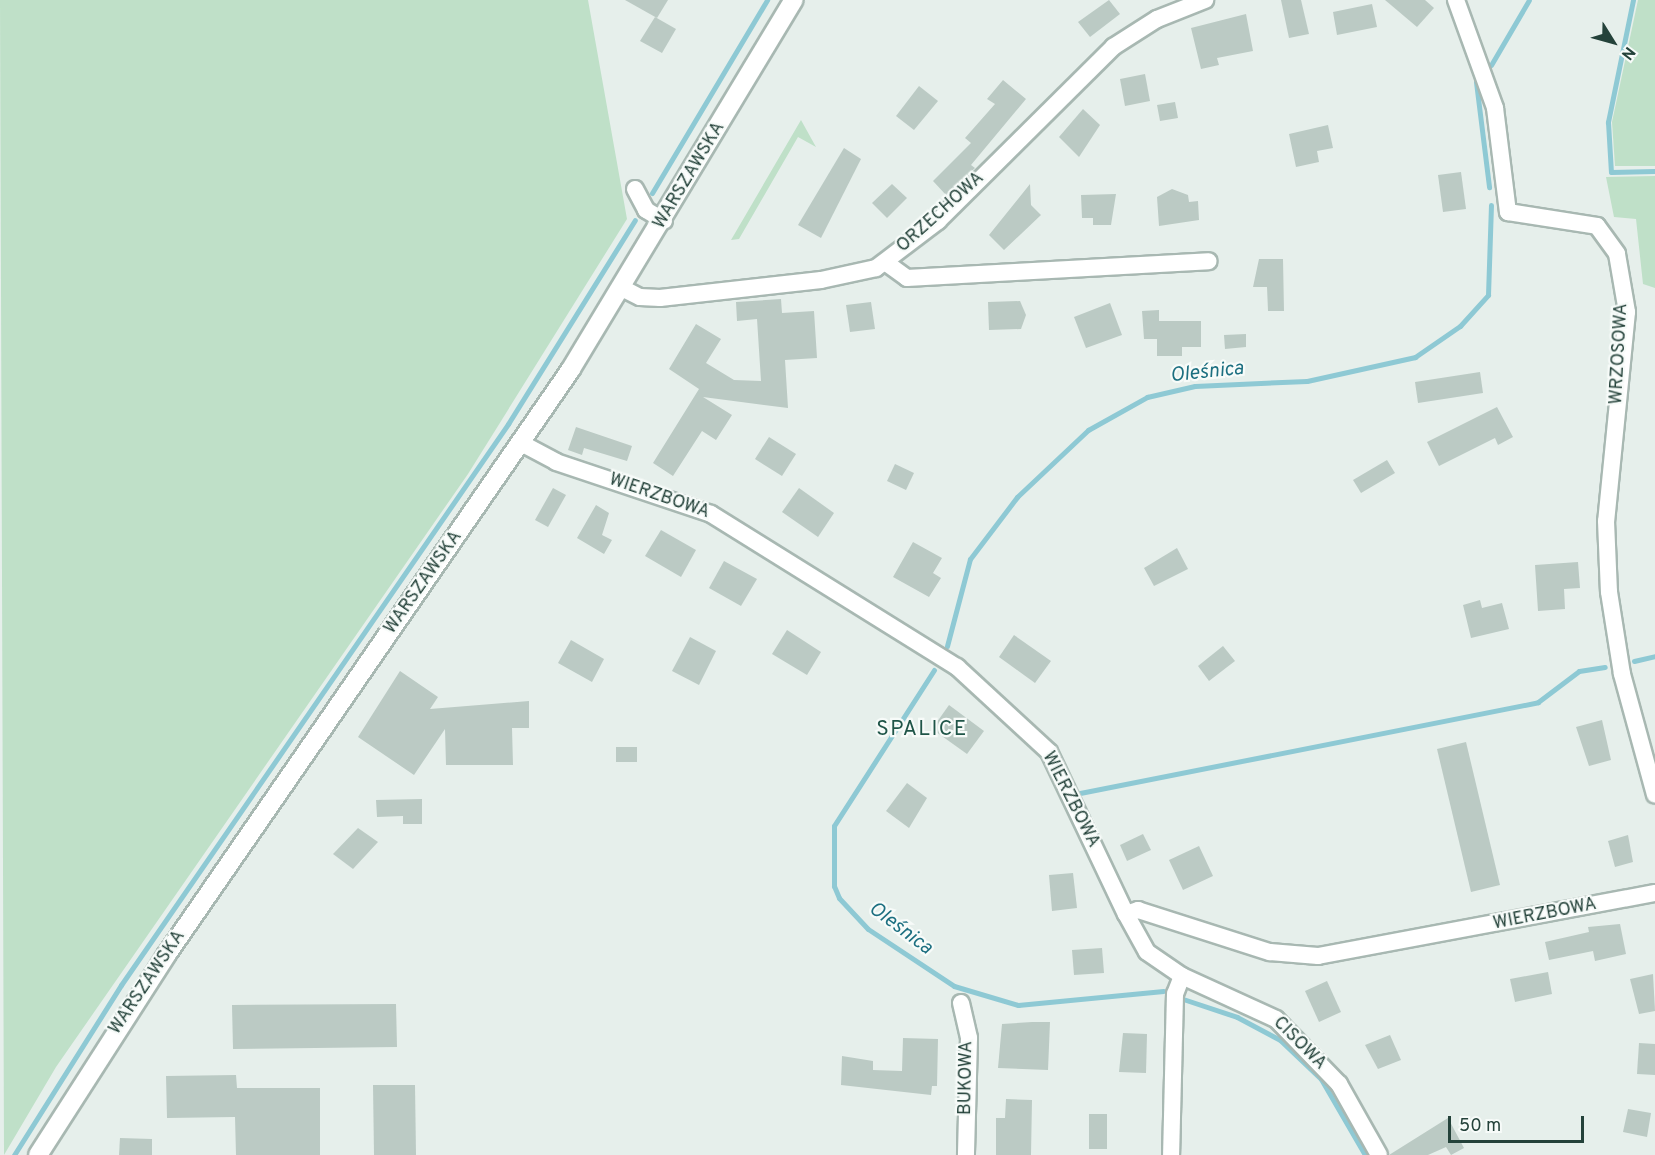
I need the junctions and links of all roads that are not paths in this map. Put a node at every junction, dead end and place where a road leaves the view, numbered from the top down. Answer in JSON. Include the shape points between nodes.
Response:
{"nodes":[{"id":1,"x":794,"y":0,"type":"edge"},
{"id":2,"x":1205,"y":0,"type":"edge"},
{"id":3,"x":1456,"y":0,"type":"edge"},
{"id":4,"x":635,"y":189,"type":"dead end"},
{"id":5,"x":663,"y":221,"type":"junction"},
{"id":6,"x":1209,"y":261,"type":"dead end"},
{"id":7,"x":885,"y":262,"type":"junction"},
{"id":8,"x":622,"y":288,"type":"junction"},
{"id":9,"x":521,"y":443,"type":"junction"},
{"id":10,"x":1655,"y":795,"type":"edge"},
{"id":11,"x":1655,"y":893,"type":"edge"},
{"id":12,"x":1126,"y":914,"type":"junction"},
{"id":13,"x":1182,"y":976,"type":"junction"},
{"id":14,"x":961,"y":1003,"type":"dead end"},
{"id":15,"x":38,"y":1155,"type":"edge"},
{"id":16,"x":966,"y":1155,"type":"edge"},
{"id":17,"x":1171,"y":1155,"type":"edge"},
{"id":18,"x":1378,"y":1155,"type":"edge"}],
"edges":[{"from":1,"to":5,"type":"main road","name":"WARSZAWSKA"},
{"from":2,"to":7,"type":"street","name":"ORZECHOWA","via":[[1157,19],[1113,47],[938,221]]},
{"from":3,"to":10,"type":"street","name":"WRZOSOWA","via":[[1495,108],[1508,212],[1597,226],[1617,254],[1627,312],[1606,521],[1609,592],[1622,674]]},
{"from":4,"to":5,"type":"street","via":[[646,210]]},
{"from":5,"to":8,"type":"main road","name":"WARSZAWSKA"},
{"from":6,"to":7,"type":"street","via":[[907,278]]},
{"from":7,"to":8,"type":"street","name":"ORZECHOWA","via":[[868,272],[827,279],[660,298]]},
{"from":8,"to":9,"type":"main road","name":"WARSZAWSKA"},
{"from":9,"to":12,"type":"street","name":"WIERZBOWA","via":[[556,462],[711,514],[957,667],[1049,752]]},
{"from":9,"to":15,"type":"main road","name":"WARSZAWSKA","via":[[167,954]]},
{"from":11,"to":12,"type":"street","name":"WIERZBOWA","via":[[1304,957],[1270,952],[1138,910]]},
{"from":12,"to":13,"type":"street","name":"CISOWA","via":[[1147,952]]},
{"from":13,"to":17,"type":"street","via":[[1175,994]]},
{"from":13,"to":18,"type":"street","name":"CISOWA","via":[[1276,1018],[1339,1084]]},
{"from":14,"to":16,"type":"street","name":"BUKOWA","via":[[969,1038]]}]}
